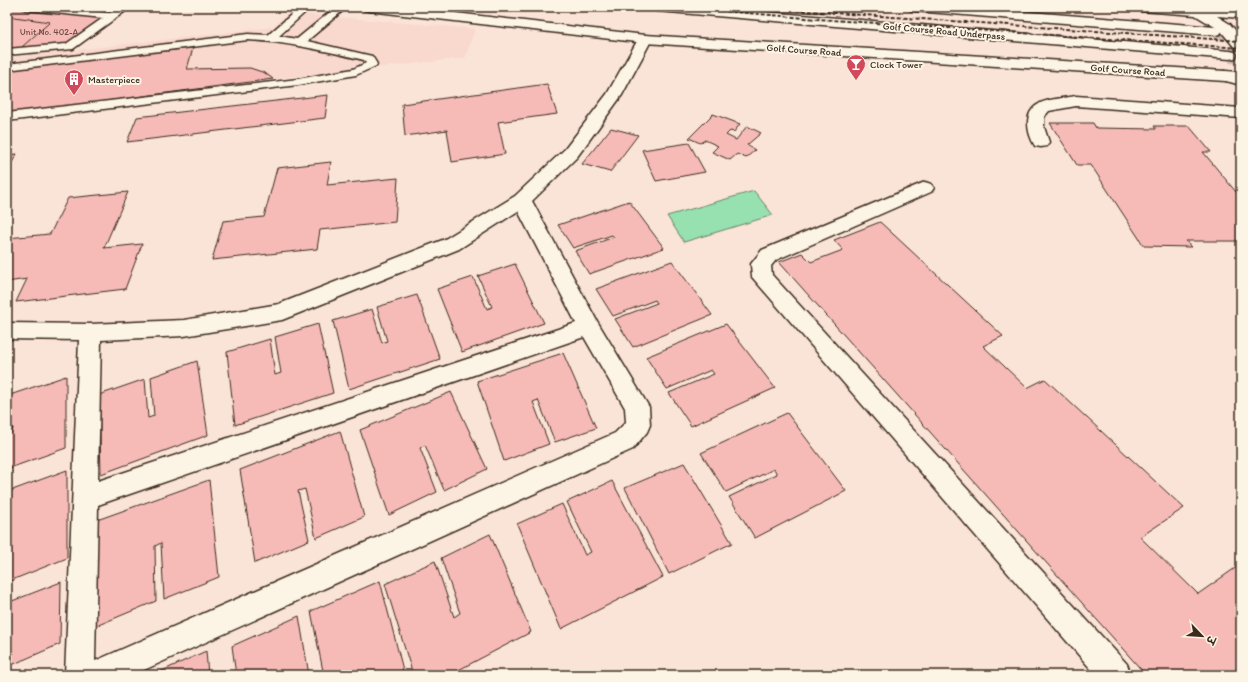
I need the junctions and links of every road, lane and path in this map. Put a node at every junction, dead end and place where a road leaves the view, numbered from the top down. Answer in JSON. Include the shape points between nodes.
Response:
{"nodes":[{"id":1,"x":26,"y":7,"type":"edge"},
{"id":2,"x":126,"y":7,"type":"edge"},
{"id":3,"x":306,"y":7,"type":"edge"},
{"id":4,"x":342,"y":7,"type":"edge"},
{"id":5,"x":369,"y":7,"type":"edge"},
{"id":6,"x":657,"y":7,"type":"edge"},
{"id":7,"x":915,"y":7,"type":"edge"},
{"id":8,"x":1141,"y":7,"type":"edge"},
{"id":9,"x":1196,"y":11,"type":"junction"},
{"id":10,"x":1241,"y":14,"type":"edge"},
{"id":11,"x":112,"y":16,"type":"junction"},
{"id":12,"x":1215,"y":31,"type":"tunnel mouth"},
{"id":13,"x":272,"y":37,"type":"junction"},
{"id":14,"x":645,"y":39,"type":"junction"},
{"id":15,"x":298,"y":43,"type":"junction"},
{"id":16,"x":1241,"y":46,"type":"tunnel mouth"},
{"id":17,"x":7,"y":52,"type":"edge"},
{"id":18,"x":1230,"y":55,"type":"tunnel mouth"},
{"id":19,"x":7,"y":67,"type":"edge"},
{"id":20,"x":1241,"y":78,"type":"edge"},
{"id":21,"x":1241,"y":113,"type":"edge"},
{"id":22,"x":7,"y":117,"type":"edge"},
{"id":23,"x":1041,"y":142,"type":"dead end"},
{"id":24,"x":925,"y":188,"type":"dead end"},
{"id":25,"x":522,"y":200,"type":"junction"},
{"id":26,"x":589,"y":327,"type":"junction"},
{"id":27,"x":7,"y":332,"type":"edge"},
{"id":28,"x":90,"y":332,"type":"junction"},
{"id":29,"x":85,"y":498,"type":"junction"},
{"id":30,"x":80,"y":675,"type":"edge"},
{"id":31,"x":99,"y":675,"type":"edge"},
{"id":32,"x":1116,"y":675,"type":"edge"}],
"edges":[{"from":1,"to":11,"type":"lane"},
{"from":2,"to":11,"type":"lane"},
{"from":3,"to":13,"type":"lane"},
{"from":4,"to":15,"type":"lane"},
{"from":5,"to":14,"type":"street","name":"Golf Course Road"},
{"from":6,"to":18,"type":"street","name":"Golf Course Road Underpass"},
{"from":7,"to":12,"type":"street","name":"Golf Course Road Underpass"},
{"from":8,"to":9,"type":"street"},
{"from":9,"to":10,"type":"street"},
{"from":9,"to":16,"type":"street","via":[[1225,27]]},
{"from":11,"to":17,"type":"lane","via":[[72,46]]},
{"from":13,"to":15,"type":"lane"},
{"from":13,"to":19,"type":"lane","via":[[248,37]]},
{"from":14,"to":20,"type":"street","name":"Golf Course Road"},
{"from":14,"to":25,"type":"street","via":[[614,95],[571,153]]},
{"from":15,"to":22,"type":"lane","via":[[368,58],[372,64],[356,72],[298,82]]},
{"from":21,"to":23,"type":"street","via":[[1107,102],[1076,102],[1044,107],[1036,116],[1036,127]]},
{"from":24,"to":32,"type":"street","via":[[769,255],[762,264],[762,277]]},
{"from":25,"to":26,"type":"street"},
{"from":25,"to":28,"type":"street","via":[[452,244],[282,312],[184,328]]},
{"from":26,"to":29,"type":"street"},
{"from":26,"to":31,"type":"street","via":[[637,407],[638,425],[624,441]]},
{"from":27,"to":28,"type":"street"},
{"from":28,"to":29,"type":"street"},
{"from":29,"to":30,"type":"street"}]}
